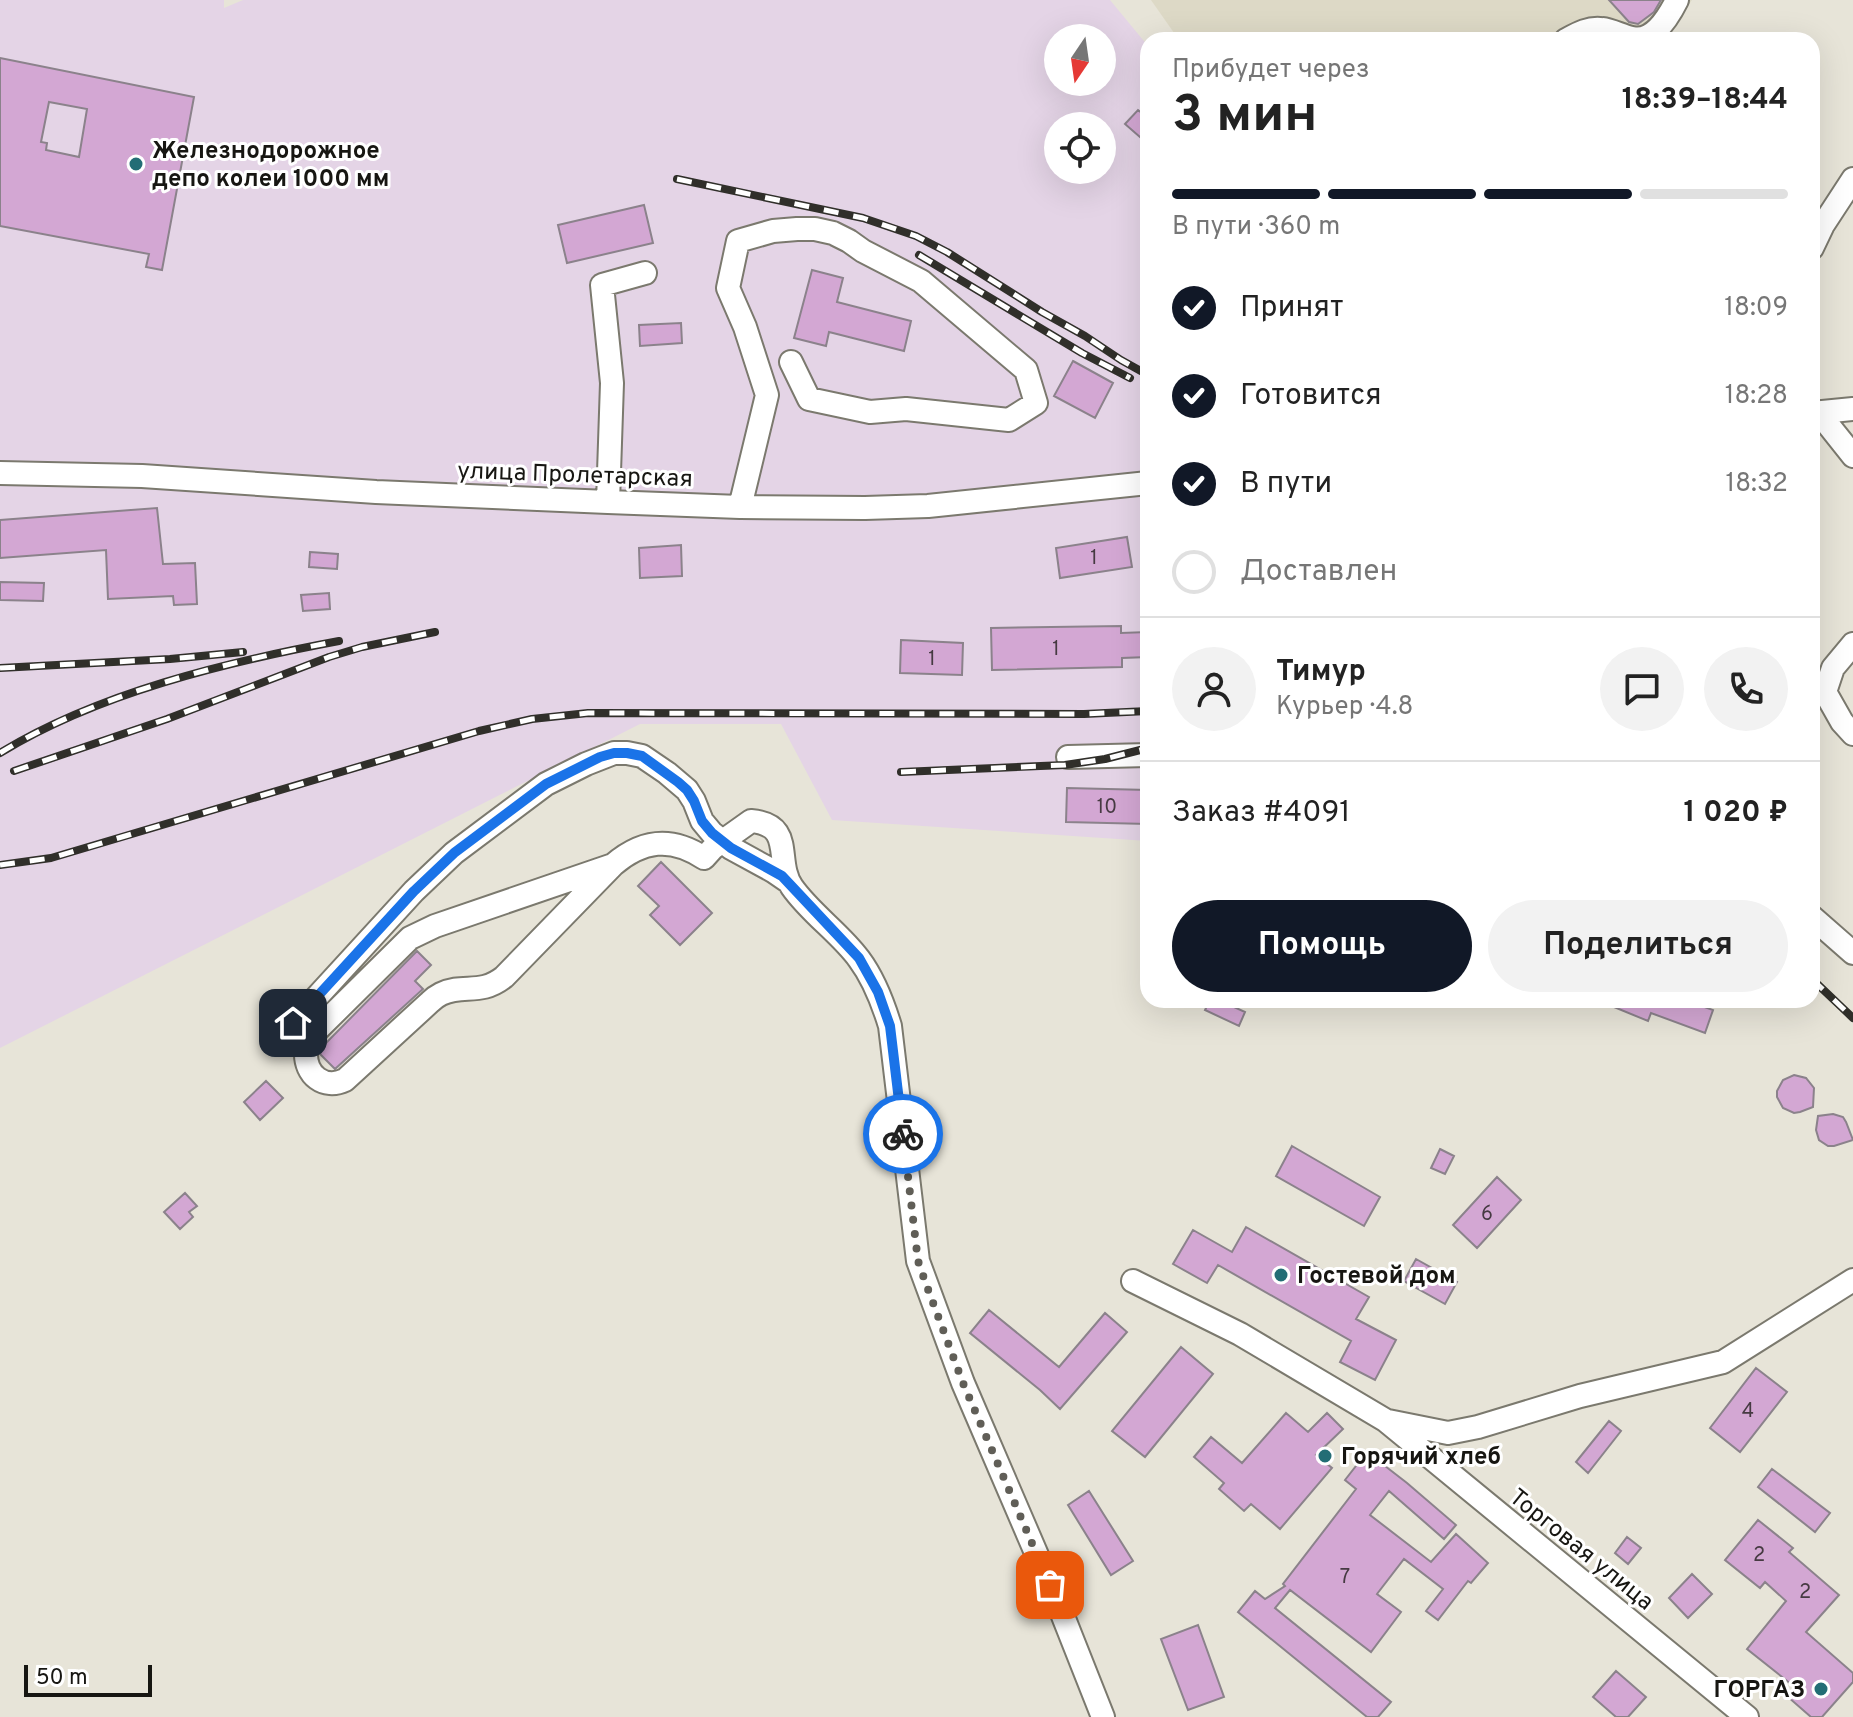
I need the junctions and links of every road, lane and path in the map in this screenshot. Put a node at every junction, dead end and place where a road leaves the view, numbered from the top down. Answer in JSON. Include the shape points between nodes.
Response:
{"nodes":[{"id":1,"x":1677,"y":0,"type":"edge"},
{"id":2,"x":1582,"y":32,"type":"edge"},
{"id":3,"x":1612,"y":32,"type":"edge"},
{"id":4,"x":1653,"y":32,"type":"edge"},
{"id":5,"x":1853,"y":179,"type":"edge"},
{"id":6,"x":1820,"y":231,"type":"edge"},
{"id":7,"x":645,"y":273,"type":"dead end"},
{"id":8,"x":791,"y":362,"type":"dead end"},
{"id":9,"x":1853,"y":409,"type":"edge"},
{"id":10,"x":1820,"y":412,"type":"edge"},
{"id":11,"x":1820,"y":418,"type":"edge"},
{"id":12,"x":1853,"y":456,"type":"edge"},
{"id":13,"x":0,"y":473,"type":"edge"},
{"id":14,"x":1140,"y":484,"type":"edge"},
{"id":15,"x":608,"y":502,"type":"junction"},
{"id":16,"x":740,"y":507,"type":"junction"},
{"id":17,"x":1853,"y":644,"type":"edge"},
{"id":18,"x":1853,"y":734,"type":"edge"},
{"id":19,"x":1140,"y":755,"type":"edge"},
{"id":20,"x":1068,"y":757,"type":"dead end"},
{"id":21,"x":722,"y":842,"type":"junction"},
{"id":22,"x":613,"y":865,"type":"junction"},
{"id":23,"x":789,"y":882,"type":"junction"},
{"id":24,"x":1820,"y":924,"type":"edge"},
{"id":25,"x":1853,"y":953,"type":"edge"},
{"id":26,"x":293,"y":1023,"type":"dead end"},
{"id":27,"x":1853,"y":1280,"type":"edge"},
{"id":28,"x":1133,"y":1281,"type":"dead end"},
{"id":29,"x":1385,"y":1420,"type":"junction"},
{"id":30,"x":1103,"y":1717,"type":"edge"},
{"id":31,"x":1747,"y":1717,"type":"edge"}],
"edges":[{"from":1,"to":4,"type":"street"},
{"from":2,"to":3,"type":"street"},
{"from":5,"to":6,"type":"street"},
{"from":7,"to":15,"type":"street","via":[[602,285],[612,383]]},
{"from":8,"to":16,"type":"street","via":[[809,399],[870,412],[906,409],[1009,420],[1036,403],[1026,370],[921,281],[849,241],[815,229],[773,231],[738,241],[728,288],[767,395]]},
{"from":9,"to":10,"type":"street"},
{"from":11,"to":12,"type":"street"},
{"from":13,"to":15,"type":"street","name":"улица Пролетарская"},
{"from":14,"to":16,"type":"street","name":"улица Пролетарская","via":[[928,506]]},
{"from":15,"to":16,"type":"street","name":"улица Пролетарская"},
{"from":17,"to":18,"type":"street","via":[[1833,668],[1825,692]]},
{"from":19,"to":20,"type":"street"},
{"from":21,"to":22,"type":"street","via":[[704,858],[681,847],[652,844]]},
{"from":21,"to":23,"type":"street"},
{"from":21,"to":23,"type":"street","via":[[751,821],[768,824],[781,840]]},
{"from":21,"to":26,"type":"street","via":[[702,821],[687,790],[653,763],[627,753],[600,757],[546,784],[454,853]]},
{"from":22,"to":22,"type":"street","via":[[494,984],[441,993],[335,1085],[313,1074],[306,1054],[318,1029],[410,938]]},
{"from":23,"to":30,"type":"street","via":[[859,958],[885,1010],[918,1261],[963,1383]]},
{"from":24,"to":25,"type":"street"},
{"from":27,"to":29,"type":"street","via":[[1723,1362],[1448,1433]]},
{"from":28,"to":29,"type":"street","name":"Торговая улица","via":[[1240,1334]]},
{"from":29,"to":31,"type":"street","name":"Торговая улица"}]}
